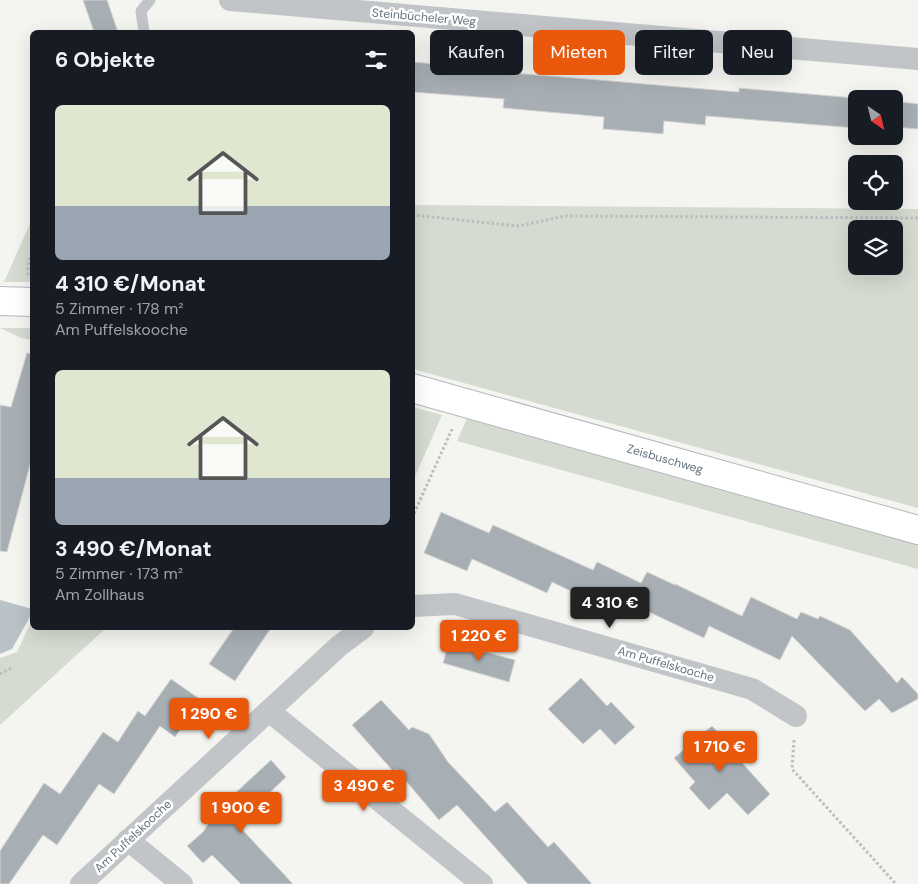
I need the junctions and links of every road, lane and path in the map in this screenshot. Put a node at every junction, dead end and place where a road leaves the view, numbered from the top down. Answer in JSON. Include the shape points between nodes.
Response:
{"nodes":[{"id":1,"x":150,"y":0,"type":"edge"},
{"id":2,"x":230,"y":0,"type":"edge"},
{"id":3,"x":144,"y":30,"type":"edge"},
{"id":4,"x":918,"y":59,"type":"edge"},
{"id":5,"x":415,"y":214,"type":"edge"},
{"id":6,"x":918,"y":218,"type":"edge"},
{"id":7,"x":0,"y":300,"type":"edge"},
{"id":8,"x":30,"y":302,"type":"edge"},
{"id":9,"x":415,"y":389,"type":"edge"},
{"id":10,"x":464,"y":402,"type":"junction"},
{"id":11,"x":415,"y":511,"type":"edge"},
{"id":12,"x":918,"y":530,"type":"edge"},
{"id":13,"x":415,"y":606,"type":"edge"},
{"id":14,"x":361,"y":630,"type":"edge"},
{"id":15,"x":12,"y":668,"type":"dead end"},
{"id":16,"x":0,"y":674,"type":"edge"},
{"id":17,"x":269,"y":711,"type":"junction"},
{"id":18,"x":796,"y":716,"type":"joint"},
{"id":19,"x":128,"y":840,"type":"junction"},
{"id":20,"x":80,"y":884,"type":"edge"},
{"id":21,"x":182,"y":884,"type":"edge"},
{"id":22,"x":482,"y":884,"type":"edge"},
{"id":23,"x":896,"y":884,"type":"edge"}],
"edges":[{"from":1,"to":3,"type":"lane","via":[[141,11]]},
{"from":2,"to":4,"type":"street","name":"Steinbücheler Weg"},
{"from":5,"to":6,"type":"path","via":[[518,226],[565,216]]},
{"from":7,"to":8,"type":"street"},
{"from":9,"to":10,"type":"street","name":"Zeisbuschweg"},
{"from":10,"to":11,"type":"path"},
{"from":10,"to":12,"type":"street","name":"Zeisbuschweg"},
{"from":13,"to":18,"type":"street","name":"Am Puffelskooche","via":[[455,604],[752,689]]},
{"from":14,"to":17,"type":"street","name":"Am Puffelskooche","via":[[338,646]]},
{"from":15,"to":16,"type":"path"},
{"from":17,"to":19,"type":"street","name":"Am Puffelskooche"},
{"from":17,"to":22,"type":"street"},
{"from":18,"to":23,"type":"path","via":[[792,769]]},
{"from":19,"to":20,"type":"street","name":"Am Puffelskooche"},
{"from":19,"to":21,"type":"street"}]}
